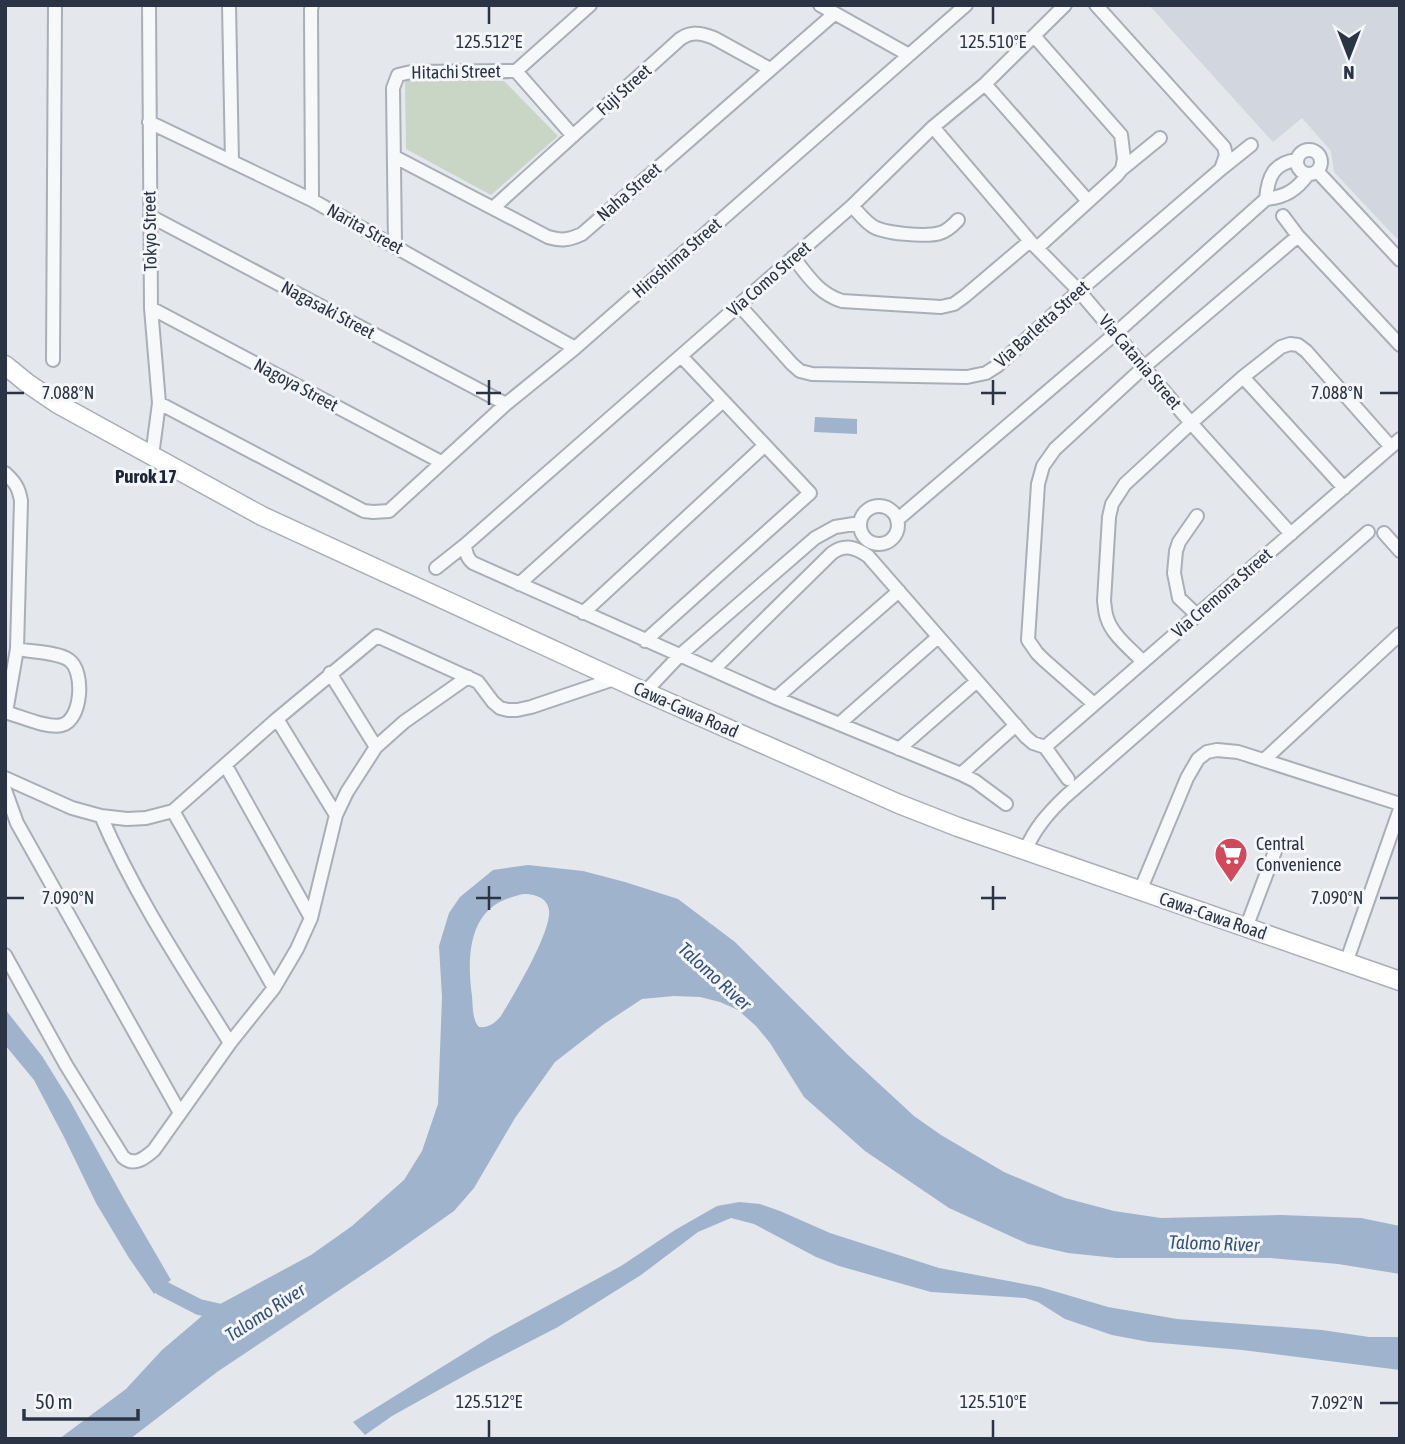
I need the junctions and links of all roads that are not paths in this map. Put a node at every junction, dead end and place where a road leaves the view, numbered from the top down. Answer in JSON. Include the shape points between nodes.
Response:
{"nodes":[{"id":1,"x":55,"y":5,"type":"edge"},
{"id":2,"x":149,"y":5,"type":"edge"},
{"id":3,"x":229,"y":5,"type":"edge"},
{"id":4,"x":312,"y":5,"type":"edge"},
{"id":5,"x":590,"y":5,"type":"edge"},
{"id":6,"x":820,"y":5,"type":"edge"},
{"id":7,"x":966,"y":5,"type":"edge"},
{"id":8,"x":1065,"y":5,"type":"edge"},
{"id":9,"x":1096,"y":5,"type":"edge"},
{"id":10,"x":834,"y":13,"type":"junction"},
{"id":11,"x":1035,"y":37,"type":"junction"},
{"id":12,"x":909,"y":55,"type":"junction"},
{"id":13,"x":770,"y":69,"type":"junction"},
{"id":14,"x":516,"y":71,"type":"junction"},
{"id":15,"x":985,"y":84,"type":"junction"},
{"id":16,"x":149,"y":122,"type":"junction"},
{"id":17,"x":933,"y":127,"type":"junction"},
{"id":18,"x":573,"y":136,"type":"junction"},
{"id":19,"x":1160,"y":138,"type":"dead end"},
{"id":20,"x":1251,"y":145,"type":"dead end"},
{"id":21,"x":395,"y":156,"type":"junction"},
{"id":22,"x":1297,"y":160,"type":"junction"},
{"id":23,"x":232,"y":162,"type":"junction"},
{"id":24,"x":1122,"y":169,"type":"junction"},
{"id":25,"x":1216,"y":173,"type":"junction"},
{"id":26,"x":1312,"y":173,"type":"junction"},
{"id":27,"x":1266,"y":199,"type":"junction"},
{"id":28,"x":312,"y":200,"type":"junction"},
{"id":29,"x":1088,"y":201,"type":"junction"},
{"id":30,"x":852,"y":206,"type":"junction"},
{"id":31,"x":493,"y":208,"type":"junction"},
{"id":32,"x":150,"y":216,"type":"junction"},
{"id":33,"x":1283,"y":216,"type":"dead end"},
{"id":34,"x":958,"y":220,"type":"dead end"},
{"id":35,"x":1298,"y":236,"type":"junction"},
{"id":36,"x":1033,"y":244,"type":"junction"},
{"id":37,"x":395,"y":246,"type":"junction"},
{"id":38,"x":793,"y":257,"type":"junction"},
{"id":39,"x":1400,"y":260,"type":"edge"},
{"id":40,"x":1079,"y":291,"type":"junction"},
{"id":41,"x":739,"y":305,"type":"junction"},
{"id":42,"x":151,"y":308,"type":"junction"},
{"id":43,"x":1116,"y":333,"type":"junction"},
{"id":44,"x":1400,"y":345,"type":"edge"},
{"id":45,"x":575,"y":348,"type":"junction"},
{"id":46,"x":681,"y":356,"type":"junction"},
{"id":47,"x":53,"y":360,"type":"dead end"},
{"id":48,"x":5,"y":365,"type":"edge"},
{"id":49,"x":1144,"y":366,"type":"junction"},
{"id":50,"x":1243,"y":377,"type":"junction"},
{"id":51,"x":723,"y":401,"type":"junction"},
{"id":52,"x":159,"y":403,"type":"junction"},
{"id":53,"x":506,"y":404,"type":"junction"},
{"id":54,"x":1191,"y":423,"type":"junction"},
{"id":55,"x":1395,"y":443,"type":"edge"},
{"id":56,"x":764,"y":446,"type":"junction"},
{"id":57,"x":152,"y":456,"type":"junction"},
{"id":58,"x":441,"y":461,"type":"junction"},
{"id":59,"x":5,"y":473,"type":"edge"},
{"id":60,"x":1344,"y":488,"type":"junction"},
{"id":61,"x":1197,"y":516,"type":"dead end"},
{"id":62,"x":897,"y":520,"type":"junction"},
{"id":63,"x":860,"y":523,"type":"junction"},
{"id":64,"x":1368,"y":532,"type":"dead end"},
{"id":65,"x":1384,"y":533,"type":"dead end"},
{"id":66,"x":1291,"y":534,"type":"junction"},
{"id":67,"x":465,"y":549,"type":"junction"},
{"id":68,"x":1400,"y":551,"type":"edge"},
{"id":69,"x":436,"y":568,"type":"dead end"},
{"id":70,"x":519,"y":584,"type":"junction"},
{"id":71,"x":899,"y":591,"type":"junction"},
{"id":72,"x":583,"y":613,"type":"junction"},
{"id":73,"x":1197,"y":615,"type":"junction"},
{"id":74,"x":1400,"y":634,"type":"edge"},
{"id":75,"x":938,"y":637,"type":"junction"},
{"id":76,"x":645,"y":641,"type":"junction"},
{"id":77,"x":17,"y":649,"type":"junction"},
{"id":78,"x":679,"y":656,"type":"junction"},
{"id":79,"x":1143,"y":662,"type":"junction"},
{"id":80,"x":713,"y":670,"type":"junction"},
{"id":81,"x":330,"y":673,"type":"junction"},
{"id":82,"x":468,"y":677,"type":"junction"},
{"id":83,"x":614,"y":679,"type":"junction"},
{"id":84,"x":977,"y":681,"type":"junction"},
{"id":85,"x":645,"y":692,"type":"junction"},
{"id":86,"x":776,"y":698,"type":"junction"},
{"id":87,"x":1094,"y":704,"type":"junction"},
{"id":88,"x":6,"y":712,"type":"edge"},
{"id":89,"x":277,"y":719,"type":"junction"},
{"id":90,"x":839,"y":724,"type":"junction"},
{"id":91,"x":1016,"y":725,"type":"junction"},
{"id":92,"x":376,"y":747,"type":"junction"},
{"id":93,"x":1045,"y":747,"type":"junction"},
{"id":94,"x":899,"y":749,"type":"junction"},
{"id":95,"x":1264,"y":760,"type":"junction"},
{"id":96,"x":226,"y":766,"type":"junction"},
{"id":97,"x":961,"y":774,"type":"junction"},
{"id":98,"x":5,"y":778,"type":"edge"},
{"id":99,"x":1068,"y":779,"type":"dead end"},
{"id":100,"x":5,"y":790,"type":"edge"},
{"id":101,"x":1006,"y":804,"type":"dead end"},
{"id":102,"x":1400,"y":807,"type":"edge"},
{"id":103,"x":173,"y":811,"type":"junction"},
{"id":104,"x":336,"y":815,"type":"junction"},
{"id":105,"x":101,"y":816,"type":"junction"},
{"id":106,"x":1277,"y":846,"type":"dead end"},
{"id":107,"x":1026,"y":851,"type":"junction"},
{"id":108,"x":1140,"y":891,"type":"junction"},
{"id":109,"x":311,"y":918,"type":"junction"},
{"id":110,"x":1246,"y":928,"type":"junction"},
{"id":111,"x":5,"y":954,"type":"edge"},
{"id":112,"x":1346,"y":963,"type":"junction"},
{"id":113,"x":1400,"y":981,"type":"edge"},
{"id":114,"x":274,"y":988,"type":"junction"},
{"id":115,"x":230,"y":1043,"type":"junction"},
{"id":116,"x":180,"y":1113,"type":"junction"}],
"edges":[{"from":1,"to":47,"type":"street"},
{"from":2,"to":16,"type":"street","name":"Tokyo Street"},
{"from":3,"to":23,"type":"street"},
{"from":4,"to":28,"type":"street"},
{"from":5,"to":14,"type":"street"},
{"from":6,"to":10,"type":"street"},
{"from":7,"to":12,"type":"street","name":"Hiroshima Street"},
{"from":8,"to":11,"type":"street","name":"Via Como Street"},
{"from":9,"to":25,"type":"street","via":[[1224,147],[1226,155]]},
{"from":10,"to":12,"type":"street"},
{"from":10,"to":13,"type":"street","name":"Naha Street"},
{"from":11,"to":15,"type":"street","name":"Via Como Street"},
{"from":11,"to":24,"type":"street","via":[[1121,135]]},
{"from":12,"to":45,"type":"street","name":"Hiroshima Street"},
{"from":13,"to":18,"type":"street","name":"Fuji Street","via":[[714,38],[688,34]]},
{"from":13,"to":31,"type":"street","name":"Naha Street","via":[[582,234],[560,240],[548,237]]},
{"from":14,"to":18,"type":"street","name":"Hitachi Street"},
{"from":14,"to":21,"type":"street","name":"Hitachi Street","via":[[398,75],[393,88]]},
{"from":15,"to":17,"type":"street","name":"Via Como Street"},
{"from":15,"to":29,"type":"street"},
{"from":16,"to":23,"type":"street","name":"Narita Street"},
{"from":16,"to":32,"type":"street","name":"Tokyo Street"},
{"from":17,"to":30,"type":"street","name":"Via Como Street"},
{"from":17,"to":36,"type":"street","name":"Via Catania Street"},
{"from":18,"to":31,"type":"street","name":"Fuji Street"},
{"from":19,"to":24,"type":"street"},
{"from":20,"to":25,"type":"street","name":"Via Barletta Street"},
{"from":21,"to":31,"type":"street","name":"Naha Street"},
{"from":21,"to":37,"type":"street","name":"Hitachi Street"},
{"from":22,"to":26,"type":"street","via":[[1301,171]]},
{"from":22,"to":26,"type":"street","via":[[1301,152],[1314,150],[1321,164]]},
{"from":22,"to":27,"type":"street","via":[[1276,169]]},
{"from":23,"to":28,"type":"street","name":"Narita Street"},
{"from":24,"to":29,"type":"street"},
{"from":25,"to":40,"type":"street","name":"Via Barletta Street"},
{"from":26,"to":27,"type":"street","via":[[1288,194]]},
{"from":26,"to":39,"type":"street"},
{"from":27,"to":43,"type":"street"},
{"from":28,"to":37,"type":"street","name":"Narita Street"},
{"from":29,"to":36,"type":"street"},
{"from":30,"to":34,"type":"street","via":[[880,230],[939,234]]},
{"from":30,"to":38,"type":"street","name":"Via Como Street"},
{"from":32,"to":42,"type":"street","name":"Tokyo Street"},
{"from":32,"to":53,"type":"street","name":"Nagasaki Street"},
{"from":33,"to":35,"type":"street"},
{"from":35,"to":44,"type":"street"},
{"from":35,"to":49,"type":"street"},
{"from":36,"to":38,"type":"street","via":[[954,304],[941,307],[842,301],[817,287]]},
{"from":36,"to":40,"type":"street","name":"Via Catania Street"},
{"from":37,"to":45,"type":"street","name":"Narita Street"},
{"from":38,"to":41,"type":"street","name":"Via Como Street"},
{"from":40,"to":41,"type":"street","name":"Via Barletta Street","via":[[997,366],[967,377],[800,371]]},
{"from":40,"to":43,"type":"street","name":"Via Catania Street"},
{"from":41,"to":46,"type":"street","name":"Via Como Street"},
{"from":42,"to":52,"type":"street","name":"Tokyo Street"},
{"from":42,"to":58,"type":"street","name":"Nagoya Street"},
{"from":43,"to":49,"type":"street","name":"Via Catania Street"},
{"from":43,"to":62,"type":"street"},
{"from":45,"to":53,"type":"street","name":"Hiroshima Street"},
{"from":46,"to":51,"type":"street"},
{"from":46,"to":67,"type":"street","name":"Via Como Street"},
{"from":48,"to":57,"type":"street","name":"Cawa-Cawa Road","via":[[58,404]]},
{"from":49,"to":54,"type":"street","name":"Via Catania Street"},
{"from":49,"to":87,"type":"street","via":[[1055,449],[1038,484],[1027,636],[1037,653]]},
{"from":50,"to":54,"type":"street"},
{"from":50,"to":55,"type":"street","via":[[1281,347],[1298,345]]},
{"from":50,"to":60,"type":"street"},
{"from":51,"to":56,"type":"street"},
{"from":51,"to":70,"type":"street"},
{"from":52,"to":57,"type":"street","name":"Tokyo Street"},
{"from":52,"to":58,"type":"street","name":"Hiroshima Street","via":[[373,512],[389,511]]},
{"from":53,"to":58,"type":"street","name":"Hiroshima Street"},
{"from":54,"to":66,"type":"street","name":"Via Catania Street"},
{"from":54,"to":79,"type":"street","via":[[1125,484],[1109,517],[1107,620]]},
{"from":55,"to":60,"type":"street","name":"Via Cremona Street"},
{"from":56,"to":72,"type":"street"},
{"from":56,"to":76,"type":"street","via":[[810,493]]},
{"from":57,"to":83,"type":"street","name":"Cawa-Cawa Road","via":[[262,516]]},
{"from":59,"to":77,"type":"street","via":[[15,481],[21,501]]},
{"from":60,"to":66,"type":"street","name":"Via Cremona Street"},
{"from":61,"to":73,"type":"street","via":[[1179,542],[1174,573],[1179,598]]},
{"from":62,"to":63,"type":"street","via":[[890,510],[879,506],[864,512]]},
{"from":62,"to":63,"type":"street","via":[[894,536],[880,544],[865,538]]},
{"from":63,"to":78,"type":"street","via":[[826,530],[815,538]]},
{"from":64,"to":107,"type":"street","via":[[1066,796],[1036,828]]},
{"from":65,"to":68,"type":"street"},
{"from":66,"to":73,"type":"street","name":"Via Cremona Street"},
{"from":67,"to":69,"type":"street","name":"Via Como Street"},
{"from":67,"to":70,"type":"street","via":[[473,563]]},
{"from":70,"to":72,"type":"street"},
{"from":71,"to":75,"type":"street"},
{"from":71,"to":80,"type":"street","via":[[868,555],[851,547],[838,549]]},
{"from":71,"to":86,"type":"street"},
{"from":72,"to":76,"type":"street"},
{"from":73,"to":79,"type":"street","name":"Via Cremona Street"},
{"from":74,"to":95,"type":"street"},
{"from":75,"to":84,"type":"street"},
{"from":75,"to":90,"type":"street"},
{"from":76,"to":78,"type":"street"},
{"from":77,"to":88,"type":"street"},
{"from":77,"to":88,"type":"street","via":[[72,662],[80,682],[78,700],[65,725],[48,725]]},
{"from":78,"to":80,"type":"street"},
{"from":78,"to":85,"type":"street"},
{"from":79,"to":87,"type":"street","name":"Via Cremona Street"},
{"from":80,"to":86,"type":"street"},
{"from":81,"to":82,"type":"street","via":[[377,636]]},
{"from":81,"to":89,"type":"street"},
{"from":81,"to":92,"type":"street"},
{"from":82,"to":83,"type":"street","via":[[500,708],[508,710],[531,707]]},
{"from":82,"to":92,"type":"street"},
{"from":83,"to":85,"type":"street","name":"Cawa-Cawa Road"},
{"from":84,"to":91,"type":"street"},
{"from":84,"to":94,"type":"street"},
{"from":85,"to":107,"type":"street","name":"Cawa-Cawa Road","via":[[899,804]]},
{"from":86,"to":90,"type":"street"},
{"from":87,"to":93,"type":"street","name":"Via Cremona Street"},
{"from":89,"to":96,"type":"street"},
{"from":89,"to":104,"type":"street"},
{"from":90,"to":94,"type":"street"},
{"from":91,"to":93,"type":"street","via":[[1033,743]]},
{"from":91,"to":97,"type":"street"},
{"from":92,"to":104,"type":"street"},
{"from":93,"to":99,"type":"street"},
{"from":94,"to":97,"type":"street"},
{"from":95,"to":102,"type":"street"},
{"from":95,"to":108,"type":"street","via":[[1228,750],[1207,752],[1198,759]]},
{"from":96,"to":103,"type":"street"},
{"from":96,"to":109,"type":"street"},
{"from":97,"to":101,"type":"street"},
{"from":98,"to":105,"type":"street"},
{"from":100,"to":116,"type":"street","via":[[17,823]]},
{"from":102,"to":112,"type":"street"},
{"from":103,"to":105,"type":"street","via":[[146,818]]},
{"from":103,"to":114,"type":"street"},
{"from":104,"to":109,"type":"street"},
{"from":105,"to":115,"type":"street","via":[[160,930]]},
{"from":106,"to":110,"type":"street"},
{"from":107,"to":108,"type":"street","name":"Cawa-Cawa Road"},
{"from":108,"to":110,"type":"street","name":"Cawa-Cawa Road"},
{"from":109,"to":114,"type":"street"},
{"from":110,"to":112,"type":"street","name":"Cawa-Cawa Road"},
{"from":111,"to":116,"type":"street","via":[[122,1157],[132,1162],[146,1158]]},
{"from":112,"to":113,"type":"street","name":"Cawa-Cawa Road"},
{"from":114,"to":115,"type":"street"},
{"from":115,"to":116,"type":"street"}]}
